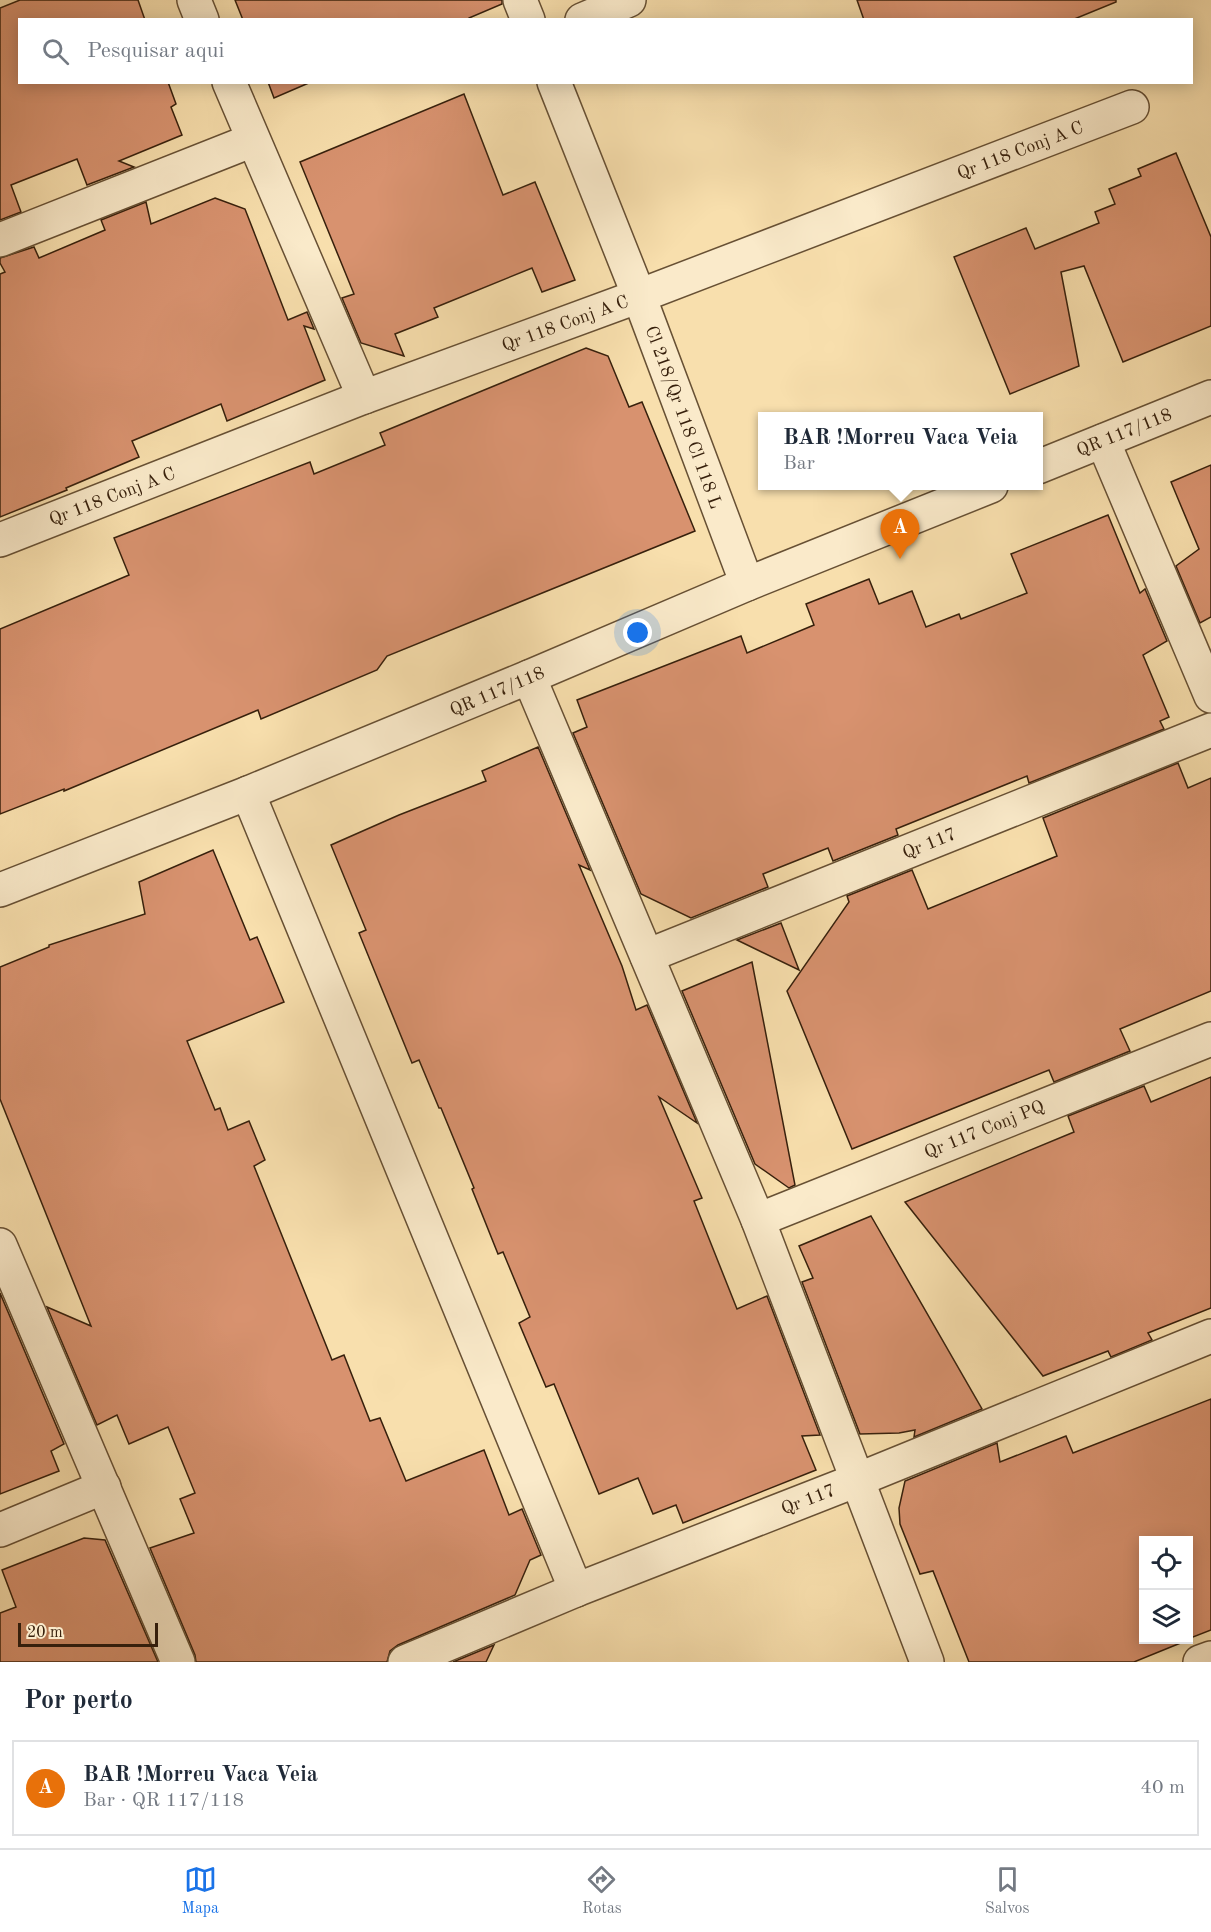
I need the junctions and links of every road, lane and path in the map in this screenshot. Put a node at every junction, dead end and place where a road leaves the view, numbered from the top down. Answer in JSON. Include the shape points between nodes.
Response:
{"nodes":[{"id":1,"x":194,"y":0,"type":"edge"},
{"id":2,"x":520,"y":0,"type":"edge"},
{"id":3,"x":629,"y":0,"type":"edge"},
{"id":4,"x":201,"y":18,"type":"edge"},
{"id":5,"x":527,"y":18,"type":"edge"},
{"id":6,"x":587,"y":18,"type":"edge"},
{"id":7,"x":230,"y":84,"type":"edge"},
{"id":8,"x":555,"y":84,"type":"edge"},
{"id":9,"x":1132,"y":107,"type":"dead end"},
{"id":10,"x":253,"y":140,"type":"junction"},
{"id":11,"x":0,"y":240,"type":"edge"},
{"id":12,"x":639,"y":296,"type":"junction"},
{"id":13,"x":364,"y":397,"type":"junction"},
{"id":14,"x":1211,"y":397,"type":"edge"},
{"id":15,"x":1102,"y":441,"type":"junction"},
{"id":16,"x":1043,"y":465,"type":"edge"},
{"id":17,"x":981,"y":490,"type":"edge"},
{"id":18,"x":0,"y":540,"type":"edge"},
{"id":19,"x":747,"y":584,"type":"junction"},
{"id":20,"x":529,"y":677,"type":"junction"},
{"id":21,"x":1211,"y":696,"type":"edge"},
{"id":22,"x":1211,"y":730,"type":"edge"},
{"id":23,"x":248,"y":793,"type":"junction"},
{"id":24,"x":0,"y":890,"type":"edge"},
{"id":25,"x":648,"y":956,"type":"junction"},
{"id":26,"x":1211,"y":1039,"type":"edge"},
{"id":27,"x":758,"y":1220,"type":"junction"},
{"id":28,"x":0,"y":1245,"type":"edge"},
{"id":29,"x":1211,"y":1336,"type":"edge"},
{"id":30,"x":857,"y":1480,"type":"junction"},
{"id":31,"x":104,"y":1487,"type":"junction"},
{"id":32,"x":0,"y":1530,"type":"edge"},
{"id":33,"x":576,"y":1590,"type":"junction"},
{"id":34,"x":1211,"y":1658,"type":"edge"},
{"id":35,"x":178,"y":1662,"type":"edge"},
{"id":36,"x":405,"y":1662,"type":"edge"},
{"id":37,"x":927,"y":1662,"type":"edge"},
{"id":38,"x":1200,"y":1662,"type":"edge"}],
"edges":[{"from":1,"to":4,"type":"street"},
{"from":2,"to":5,"type":"street"},
{"from":3,"to":6,"type":"street"},
{"from":7,"to":10,"type":"street"},
{"from":8,"to":12,"type":"street","name":"Cl 218/Qr 118 Cl 118 L"},
{"from":9,"to":12,"type":"street","name":"Qr 118 Conj A C"},
{"from":10,"to":11,"type":"street"},
{"from":10,"to":13,"type":"street"},
{"from":12,"to":13,"type":"street","name":"Qr 118 Conj A C"},
{"from":12,"to":19,"type":"street","name":"Cl 218/Qr 118 Cl 118 L"},
{"from":13,"to":18,"type":"street","name":"Qr 118 Conj A C"},
{"from":14,"to":15,"type":"street","name":"QR 117/118"},
{"from":15,"to":16,"type":"street","name":"QR 117/118"},
{"from":15,"to":21,"type":"street"},
{"from":17,"to":19,"type":"street","name":"QR 117/118"},
{"from":19,"to":20,"type":"street","name":"QR 117/118"},
{"from":20,"to":23,"type":"street","name":"QR 117/118"},
{"from":20,"to":25,"type":"street"},
{"from":22,"to":25,"type":"street","name":"Qr 117"},
{"from":23,"to":24,"type":"street","name":"QR 117/118"},
{"from":23,"to":33,"type":"street"},
{"from":25,"to":27,"type":"street"},
{"from":26,"to":27,"type":"street","name":"Qr 117 Conj PQ"},
{"from":27,"to":30,"type":"street"},
{"from":28,"to":31,"type":"street"},
{"from":29,"to":30,"type":"street","name":"Qr 117"},
{"from":30,"to":33,"type":"street","name":"Qr 117"},
{"from":30,"to":37,"type":"street"},
{"from":31,"to":32,"type":"street"},
{"from":31,"to":35,"type":"street"},
{"from":33,"to":36,"type":"street","name":"Qr 117"},
{"from":34,"to":38,"type":"street"}]}
